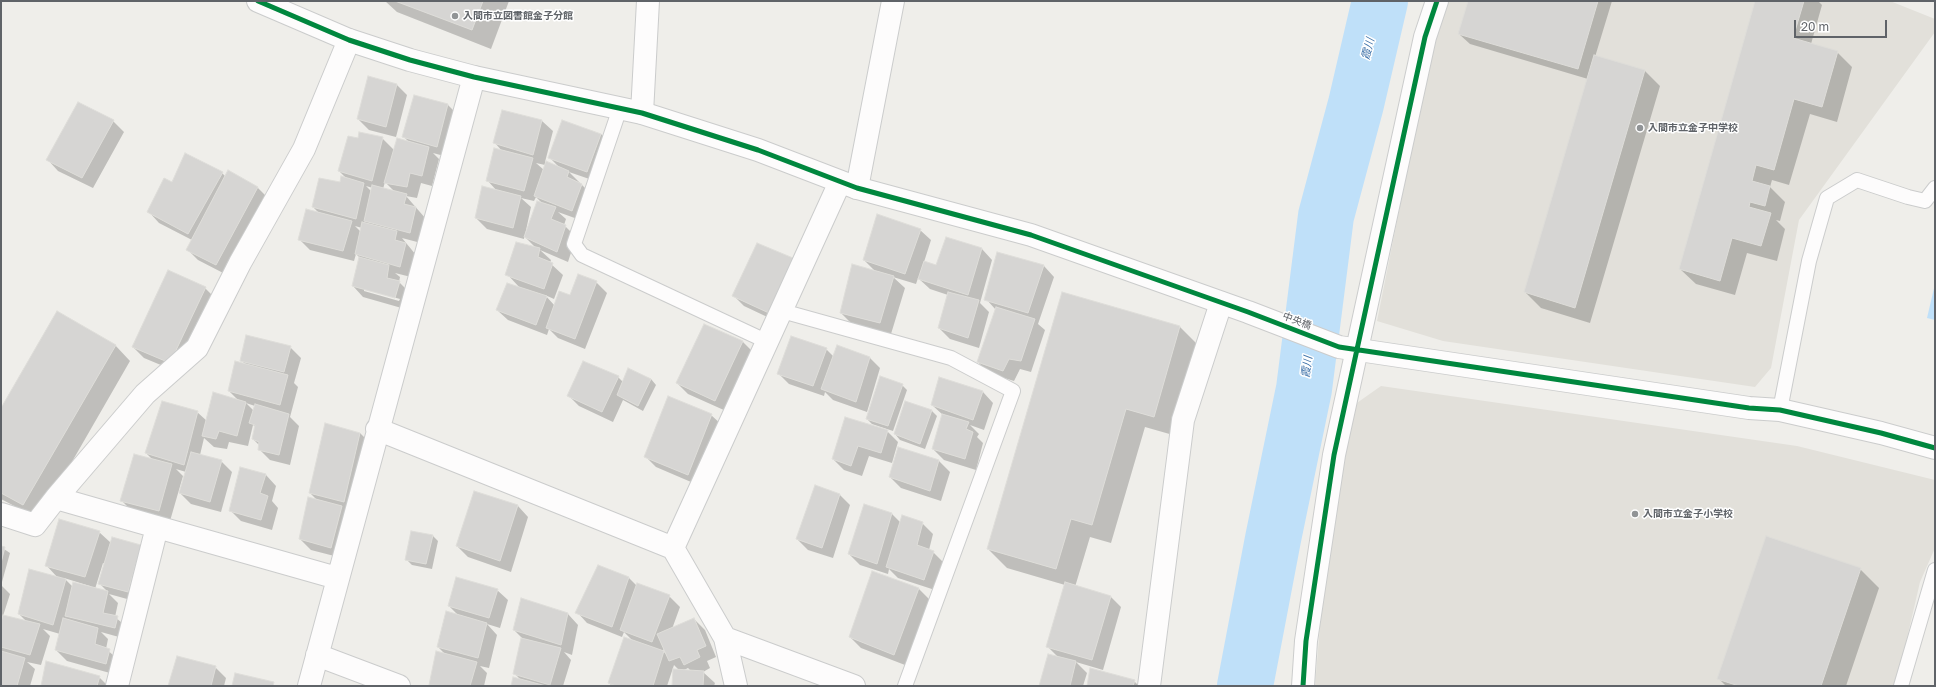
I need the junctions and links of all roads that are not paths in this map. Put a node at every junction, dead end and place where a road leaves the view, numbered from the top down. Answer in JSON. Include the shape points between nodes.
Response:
{"nodes":[{"id":1,"x":258,"y":1,"type":"edge"},
{"id":2,"x":648,"y":1,"type":"edge"},
{"id":3,"x":893,"y":1,"type":"edge"},
{"id":4,"x":1437,"y":1,"type":"edge"},
{"id":5,"x":349,"y":40,"type":"junction"},
{"id":6,"x":474,"y":77,"type":"junction"},
{"id":7,"x":620,"y":108,"type":"junction"},
{"id":8,"x":642,"y":112,"type":"junction"},
{"id":9,"x":848,"y":185,"type":"junction"},
{"id":10,"x":1935,"y":188,"type":"edge"},
{"id":11,"x":1221,"y":303,"type":"junction"},
{"id":12,"x":782,"y":311,"type":"junction"},
{"id":13,"x":768,"y":342,"type":"junction"},
{"id":14,"x":1348,"y":348,"type":"junction"},
{"id":15,"x":1780,"y":410,"type":"junction"},
{"id":16,"x":377,"y":429,"type":"junction"},
{"id":17,"x":1935,"y":448,"type":"edge"},
{"id":18,"x":56,"y":498,"type":"junction"},
{"id":19,"x":1,"y":514,"type":"edge"},
{"id":20,"x":157,"y":527,"type":"junction"},
{"id":21,"x":673,"y":548,"type":"junction"},
{"id":22,"x":1935,"y":570,"type":"edge"},
{"id":23,"x":338,"y":578,"type":"junction"},
{"id":24,"x":725,"y":638,"type":"junction"},
{"id":25,"x":318,"y":655,"type":"junction"},
{"id":26,"x":116,"y":686,"type":"edge"},
{"id":27,"x":309,"y":686,"type":"edge"},
{"id":28,"x":399,"y":686,"type":"edge"},
{"id":29,"x":736,"y":686,"type":"edge"},
{"id":30,"x":854,"y":686,"type":"edge"},
{"id":31,"x":905,"y":686,"type":"edge"},
{"id":32,"x":1150,"y":686,"type":"edge"},
{"id":33,"x":1303,"y":686,"type":"edge"},
{"id":34,"x":1901,"y":686,"type":"edge"}],
"edges":[{"from":1,"to":5,"type":"street","name":"中央橋"},
{"from":2,"to":8,"type":"street"},
{"from":3,"to":9,"type":"street"},
{"from":4,"to":14,"type":"street","via":[[1425,37],[1380,252]]},
{"from":5,"to":6,"type":"street","name":"中央橋"},
{"from":5,"to":18,"type":"street","via":[[304,149],[240,263],[197,348],[145,394]]},
{"from":6,"to":7,"type":"street","name":"中央橋"},
{"from":6,"to":16,"type":"street"},
{"from":7,"to":8,"type":"street","name":"中央橋"},
{"from":7,"to":13,"type":"lane","via":[[574,244],[582,255]]},
{"from":8,"to":9,"type":"street","name":"中央橋","via":[[758,150]]},
{"from":9,"to":11,"type":"street","name":"中央橋","via":[[1031,235]]},
{"from":9,"to":12,"type":"street"},
{"from":10,"to":15,"type":"lane","via":[[1924,201],[1857,180],[1827,198],[1809,261]]},
{"from":11,"to":14,"type":"street","name":"中央橋"},
{"from":11,"to":32,"type":"street","via":[[1183,420]]},
{"from":12,"to":13,"type":"street"},
{"from":12,"to":31,"type":"lane","via":[[951,358],[1013,391]]},
{"from":13,"to":21,"type":"street"},
{"from":14,"to":15,"type":"street","name":"中央橋","via":[[1749,408]]},
{"from":14,"to":33,"type":"street","via":[[1306,641]]},
{"from":15,"to":17,"type":"street","name":"中央橋"},
{"from":16,"to":21,"type":"street"},
{"from":16,"to":23,"type":"street"},
{"from":18,"to":19,"type":"street","via":[[35,525]]},
{"from":18,"to":20,"type":"street"},
{"from":20,"to":23,"type":"street"},
{"from":20,"to":26,"type":"street"},
{"from":21,"to":24,"type":"street"},
{"from":22,"to":34,"type":"lane"},
{"from":23,"to":25,"type":"street"},
{"from":24,"to":29,"type":"street"},
{"from":24,"to":30,"type":"street"},
{"from":25,"to":27,"type":"street"},
{"from":25,"to":28,"type":"street"}]}
